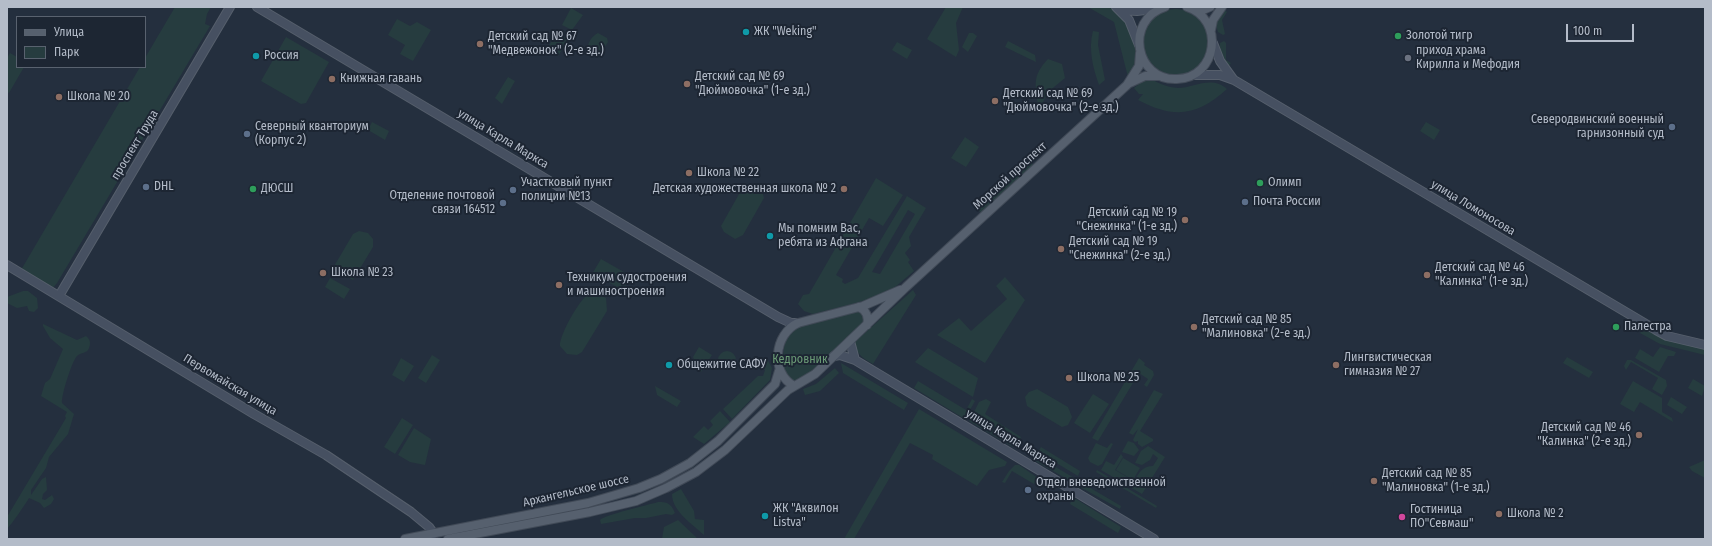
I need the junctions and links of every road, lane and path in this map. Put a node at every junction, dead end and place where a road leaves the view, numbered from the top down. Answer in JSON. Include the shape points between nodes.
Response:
{"nodes":[{"id":1,"x":230,"y":7,"type":"edge"},
{"id":2,"x":257,"y":7,"type":"edge"},
{"id":3,"x":1164,"y":7,"type":"edge"},
{"id":4,"x":1210,"y":7,"type":"edge"},
{"id":5,"x":1222,"y":7,"type":"edge"},
{"id":6,"x":1118,"y":8,"type":"edge"},
{"id":7,"x":1188,"y":8,"type":"edge"},
{"id":8,"x":1211,"y":30,"type":"junction"},
{"id":9,"x":1213,"y":43,"type":"junction"},
{"id":10,"x":1139,"y":49,"type":"junction"},
{"id":11,"x":1194,"y":75,"type":"junction"},
{"id":12,"x":1160,"y":76,"type":"junction"},
{"id":13,"x":1234,"y":80,"type":"junction"},
{"id":14,"x":1130,"y":83,"type":"junction"},
{"id":15,"x":7,"y":265,"type":"edge"},
{"id":16,"x":906,"y":287,"type":"junction"},
{"id":17,"x":59,"y":296,"type":"junction"},
{"id":18,"x":859,"y":307,"type":"junction"},
{"id":19,"x":778,"y":317,"type":"junction"},
{"id":20,"x":798,"y":324,"type":"junction"},
{"id":21,"x":867,"y":325,"type":"junction"},
{"id":22,"x":786,"y":334,"type":"junction"},
{"id":23,"x":850,"y":341,"type":"junction"},
{"id":24,"x":1705,"y":345,"type":"edge"},
{"id":25,"x":834,"y":356,"type":"junction"},
{"id":26,"x":855,"y":360,"type":"junction"},
{"id":27,"x":779,"y":371,"type":"junction"},
{"id":28,"x":794,"y":386,"type":"junction"},
{"id":29,"x":436,"y":536,"type":"edge"},
{"id":30,"x":405,"y":539,"type":"edge"},
{"id":31,"x":448,"y":539,"type":"edge"},
{"id":32,"x":1154,"y":539,"type":"edge"}],
"edges":[{"from":1,"to":17,"type":"street","name":"проспект Труда"},
{"from":2,"to":19,"type":"street","name":"улица Карла Маркса"},
{"from":3,"to":6,"type":"street","via":[[1137,12]]},
{"from":3,"to":10,"type":"main road","via":[[1144,23]]},
{"from":4,"to":7,"type":"main road","via":[[1201,11]]},
{"from":5,"to":8,"type":"main road","via":[[1213,20]]},
{"from":6,"to":10,"type":"street","via":[[1133,26]]},
{"from":7,"to":8,"type":"main road","via":[[1202,16]]},
{"from":8,"to":9,"type":"main road"},
{"from":9,"to":11,"type":"main road","via":[[1208,62]]},
{"from":9,"to":13,"type":"street","via":[[1220,61]]},
{"from":10,"to":12,"type":"main road","via":[[1147,66]]},
{"from":10,"to":14,"type":"main road","via":[[1139,66]]},
{"from":11,"to":12,"type":"main road","via":[[1176,80]]},
{"from":11,"to":13,"type":"street","via":[[1220,75]]},
{"from":12,"to":14,"type":"main road","via":[[1145,76]]},
{"from":13,"to":24,"type":"street","name":"улица Ломоносова","via":[[1656,330],[1667,336]]},
{"from":14,"to":16,"type":"main road","name":"Морской проспект"},
{"from":15,"to":17,"type":"street","name":"Первомайская улица"},
{"from":16,"to":18,"type":"main road"},
{"from":16,"to":21,"type":"main road","name":"Морской проспект"},
{"from":17,"to":29,"type":"street","name":"Первомайская улица","via":[[332,459],[411,512]]},
{"from":18,"to":20,"type":"main road"},
{"from":18,"to":21,"type":"main road","via":[[867,316]]},
{"from":19,"to":20,"type":"street","name":"улица Карла Маркса"},
{"from":19,"to":22,"type":"street"},
{"from":20,"to":22,"type":"main road"},
{"from":21,"to":23,"type":"main road","name":"Морской проспект"},
{"from":22,"to":27,"type":"main road","via":[[779,351]]},
{"from":23,"to":25,"type":"main road","name":"Архангельское шоссе"},
{"from":23,"to":26,"type":"street"},
{"from":25,"to":26,"type":"street","name":"улица Карла Маркса","via":[[840,355]]},
{"from":25,"to":28,"type":"main road","name":"Архангельское шоссе","via":[[815,374]]},
{"from":26,"to":32,"type":"street","name":"улица Карла Маркса"},
{"from":27,"to":28,"type":"main road"},
{"from":27,"to":29,"type":"main road","name":"Архангельское шоссе","via":[[775,384],[718,441],[690,463],[661,479],[588,503]]},
{"from":28,"to":31,"type":"main road","name":"Архангельское шоссе","via":[[725,450],[696,472],[666,488],[636,501],[590,512]]},
{"from":29,"to":30,"type":"main road","name":"Архангельское шоссе"}]}
